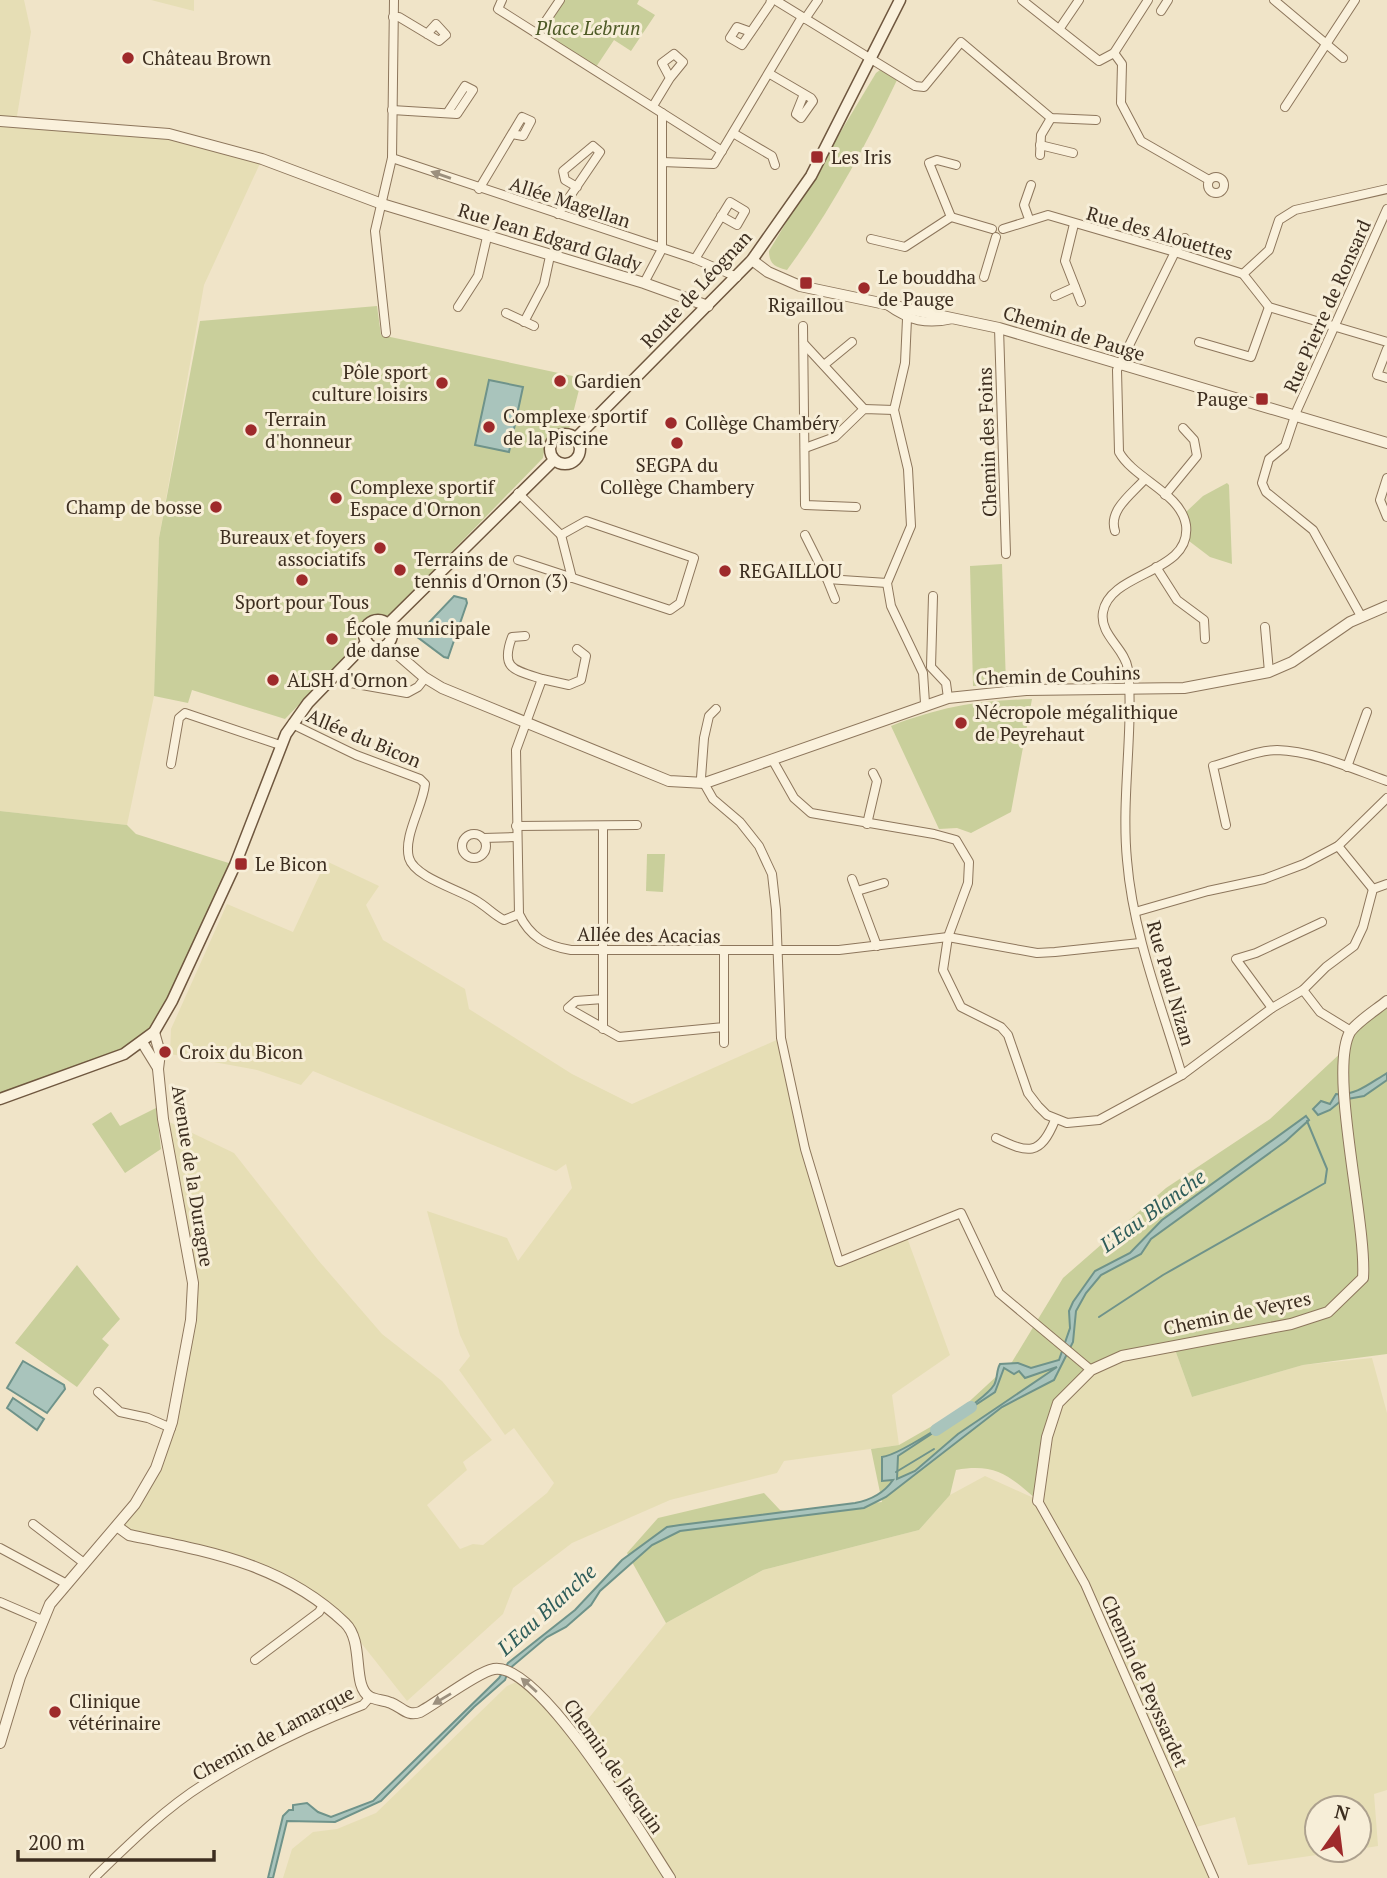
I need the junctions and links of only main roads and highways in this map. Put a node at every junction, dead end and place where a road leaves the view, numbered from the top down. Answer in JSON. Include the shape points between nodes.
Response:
{"nodes":[{"id":1,"x":900,"y":0,"type":"edge"},
{"id":2,"x":576,"y":438,"type":"junction"},
{"id":3,"x":554,"y":460,"type":"junction"},
{"id":4,"x":388,"y":624,"type":"junction"},
{"id":5,"x":367,"y":642,"type":"junction"},
{"id":6,"x":0,"y":1099,"type":"edge"}],
"edges":[{"from":1,"to":2,"type":"main road","name":"Route de Léognan","via":[[811,176],[752,260]]},
{"from":2,"to":3,"type":"main road","via":[[563,434],[555,438],[550,451]]},
{"from":2,"to":3,"type":"main road","via":[[581,452],[576,460],[567,465]]},
{"from":3,"to":4,"type":"main road"},
{"from":4,"to":5,"type":"main road","via":[[380,620],[367,625]]},
{"from":4,"to":5,"type":"main road","via":[[392,634],[387,645],[374,647]]},
{"from":5,"to":6,"type":"main road","via":[[292,724],[280,745],[239,857],[173,1001],[154,1032],[124,1054]]}]}
